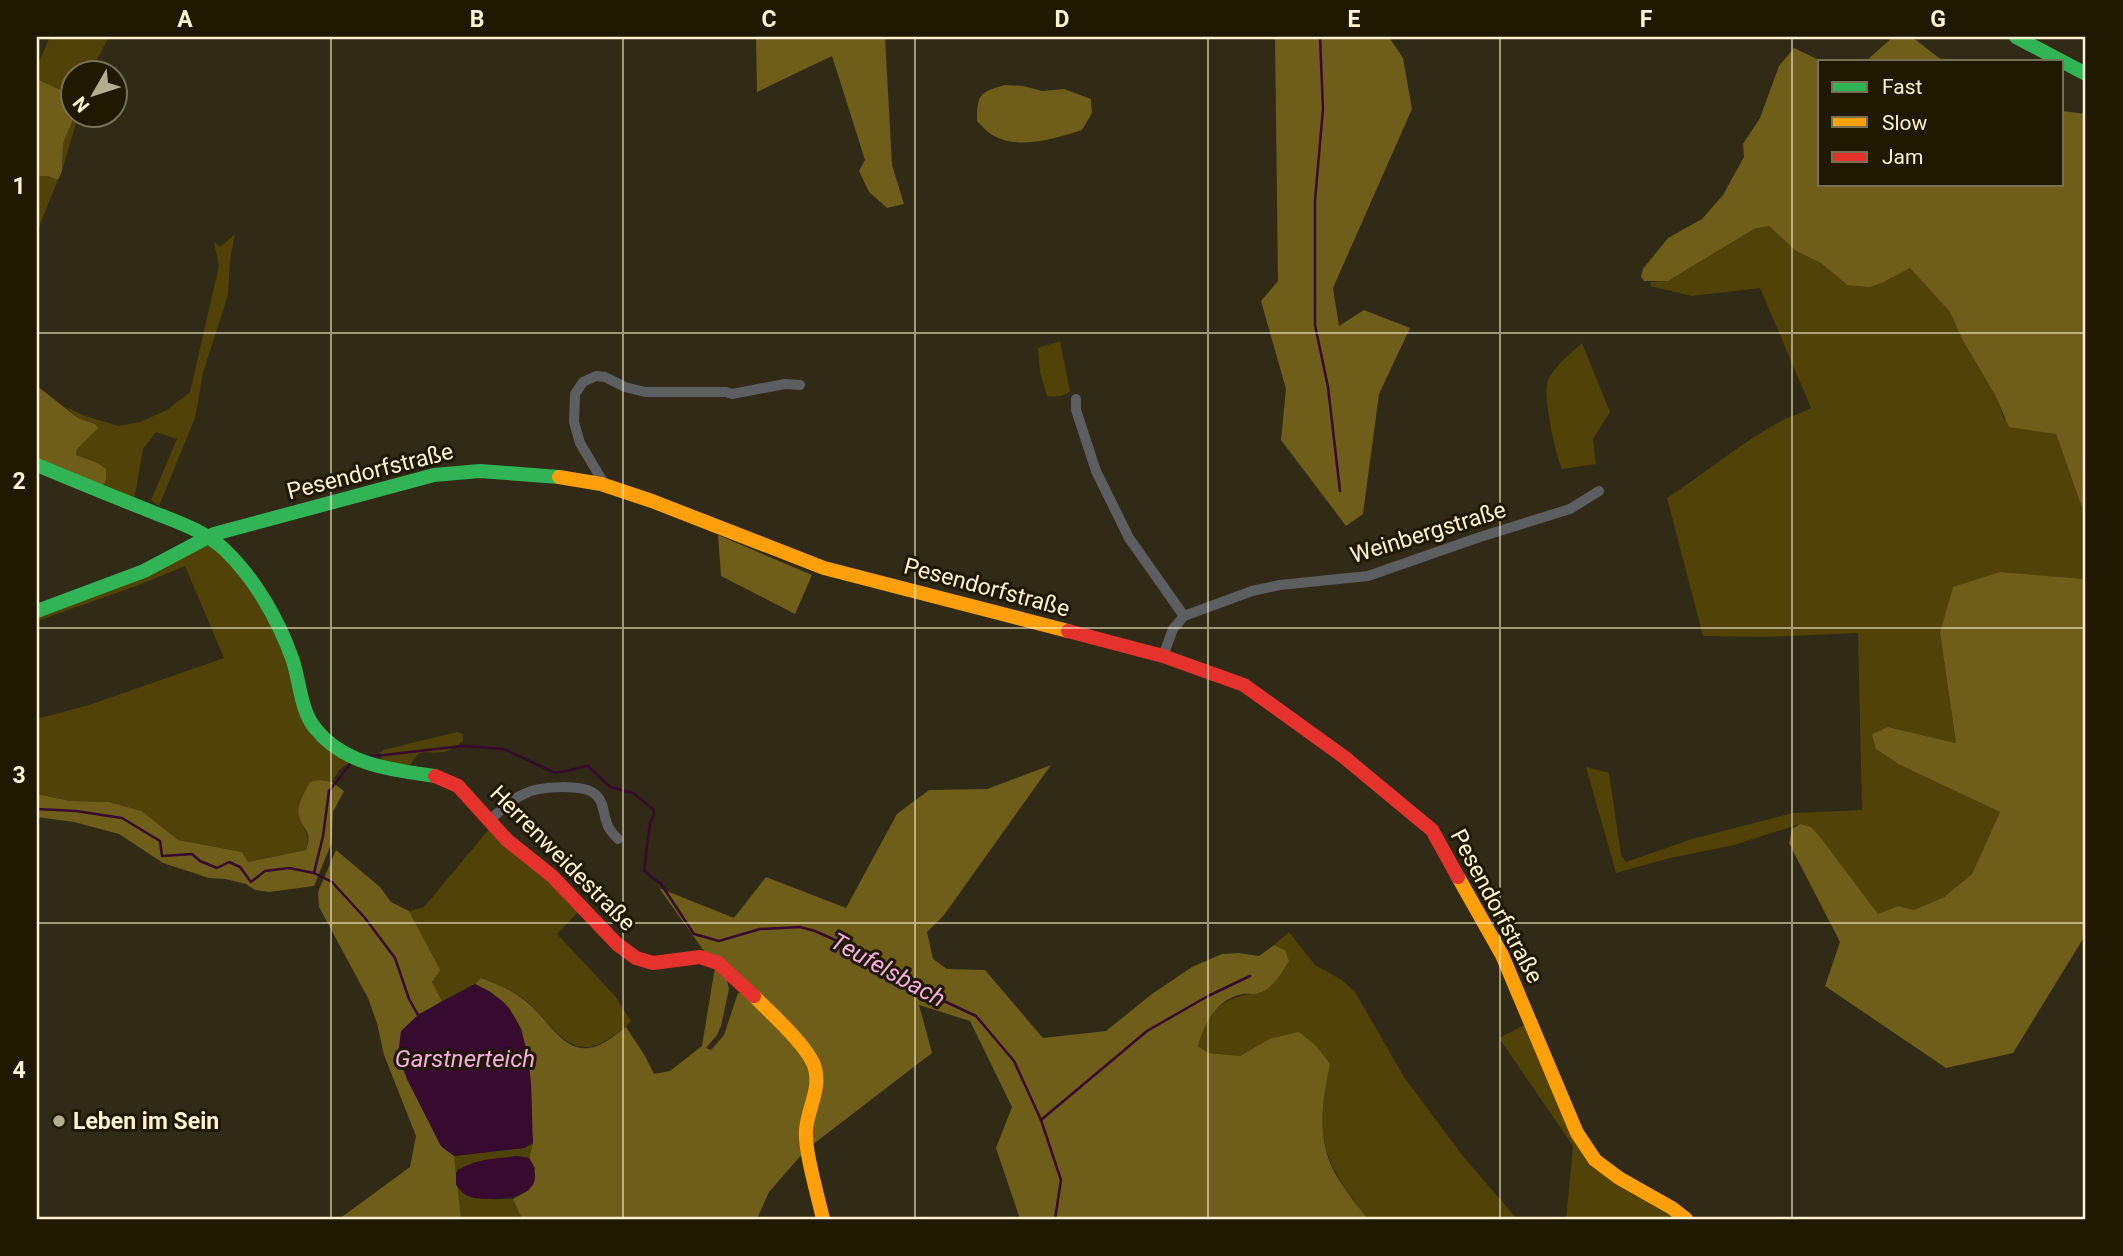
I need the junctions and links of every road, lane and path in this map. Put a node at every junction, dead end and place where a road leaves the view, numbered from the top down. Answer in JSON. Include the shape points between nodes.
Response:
{"nodes":[{"id":1,"x":2016,"y":37,"type":"edge"},
{"id":2,"x":2060,"y":60,"type":"edge"},
{"id":3,"x":2064,"y":62,"type":"edge"},
{"id":4,"x":2086,"y":74,"type":"edge"},
{"id":5,"x":800,"y":385,"type":"dead end"},
{"id":6,"x":1076,"y":399,"type":"dead end"},
{"id":7,"x":37,"y":466,"type":"edge"},
{"id":8,"x":601,"y":484,"type":"junction"},
{"id":9,"x":1599,"y":491,"type":"dead end"},
{"id":10,"x":209,"y":537,"type":"junction"},
{"id":11,"x":37,"y":611,"type":"edge"},
{"id":12,"x":1184,"y":616,"type":"junction"},
{"id":13,"x":1163,"y":656,"type":"junction"},
{"id":14,"x":489,"y":820,"type":"junction"},
{"id":15,"x":618,"y":839,"type":"dead end"},
{"id":16,"x":823,"y":1219,"type":"edge"},
{"id":17,"x":1686,"y":1219,"type":"edge"}],
"edges":[{"from":1,"to":2,"type":"street"},
{"from":3,"to":4,"type":"street"},
{"from":5,"to":8,"type":"street","via":[[732,394],[645,392],[605,377],[589,378],[575,394],[574,422]]},
{"from":6,"to":12,"type":"street","via":[[1096,471],[1123,527]]},
{"from":7,"to":10,"type":"street"},
{"from":8,"to":10,"type":"street","name":"Pesendorfstraße","via":[[452,472]]},
{"from":8,"to":13,"type":"street","name":"Pesendorfstraße","via":[[824,568]]},
{"from":9,"to":12,"type":"street","name":"Weinbergstraße","via":[[1570,509],[1368,576],[1280,584]]},
{"from":10,"to":11,"type":"street","name":"Pesendorfstraße","via":[[129,578]]},
{"from":10,"to":14,"type":"street","name":"Herrenweidestraße","via":[[237,563],[269,607],[284,637],[309,720],[323,737],[362,762],[449,780]]},
{"from":12,"to":13,"type":"street","via":[[1173,629]]},
{"from":13,"to":17,"type":"street","name":"Pesendorfstraße","via":[[1244,685],[1344,757],[1432,830],[1503,955],[1577,1133],[1595,1160]]},
{"from":14,"to":15,"type":"street","via":[[529,791],[583,788],[600,799],[607,825]]},
{"from":14,"to":16,"type":"street","name":"Herrenweidestraße","via":[[552,876],[626,953],[653,963],[692,956],[718,963],[799,1041],[817,1074],[806,1129]]}]}
